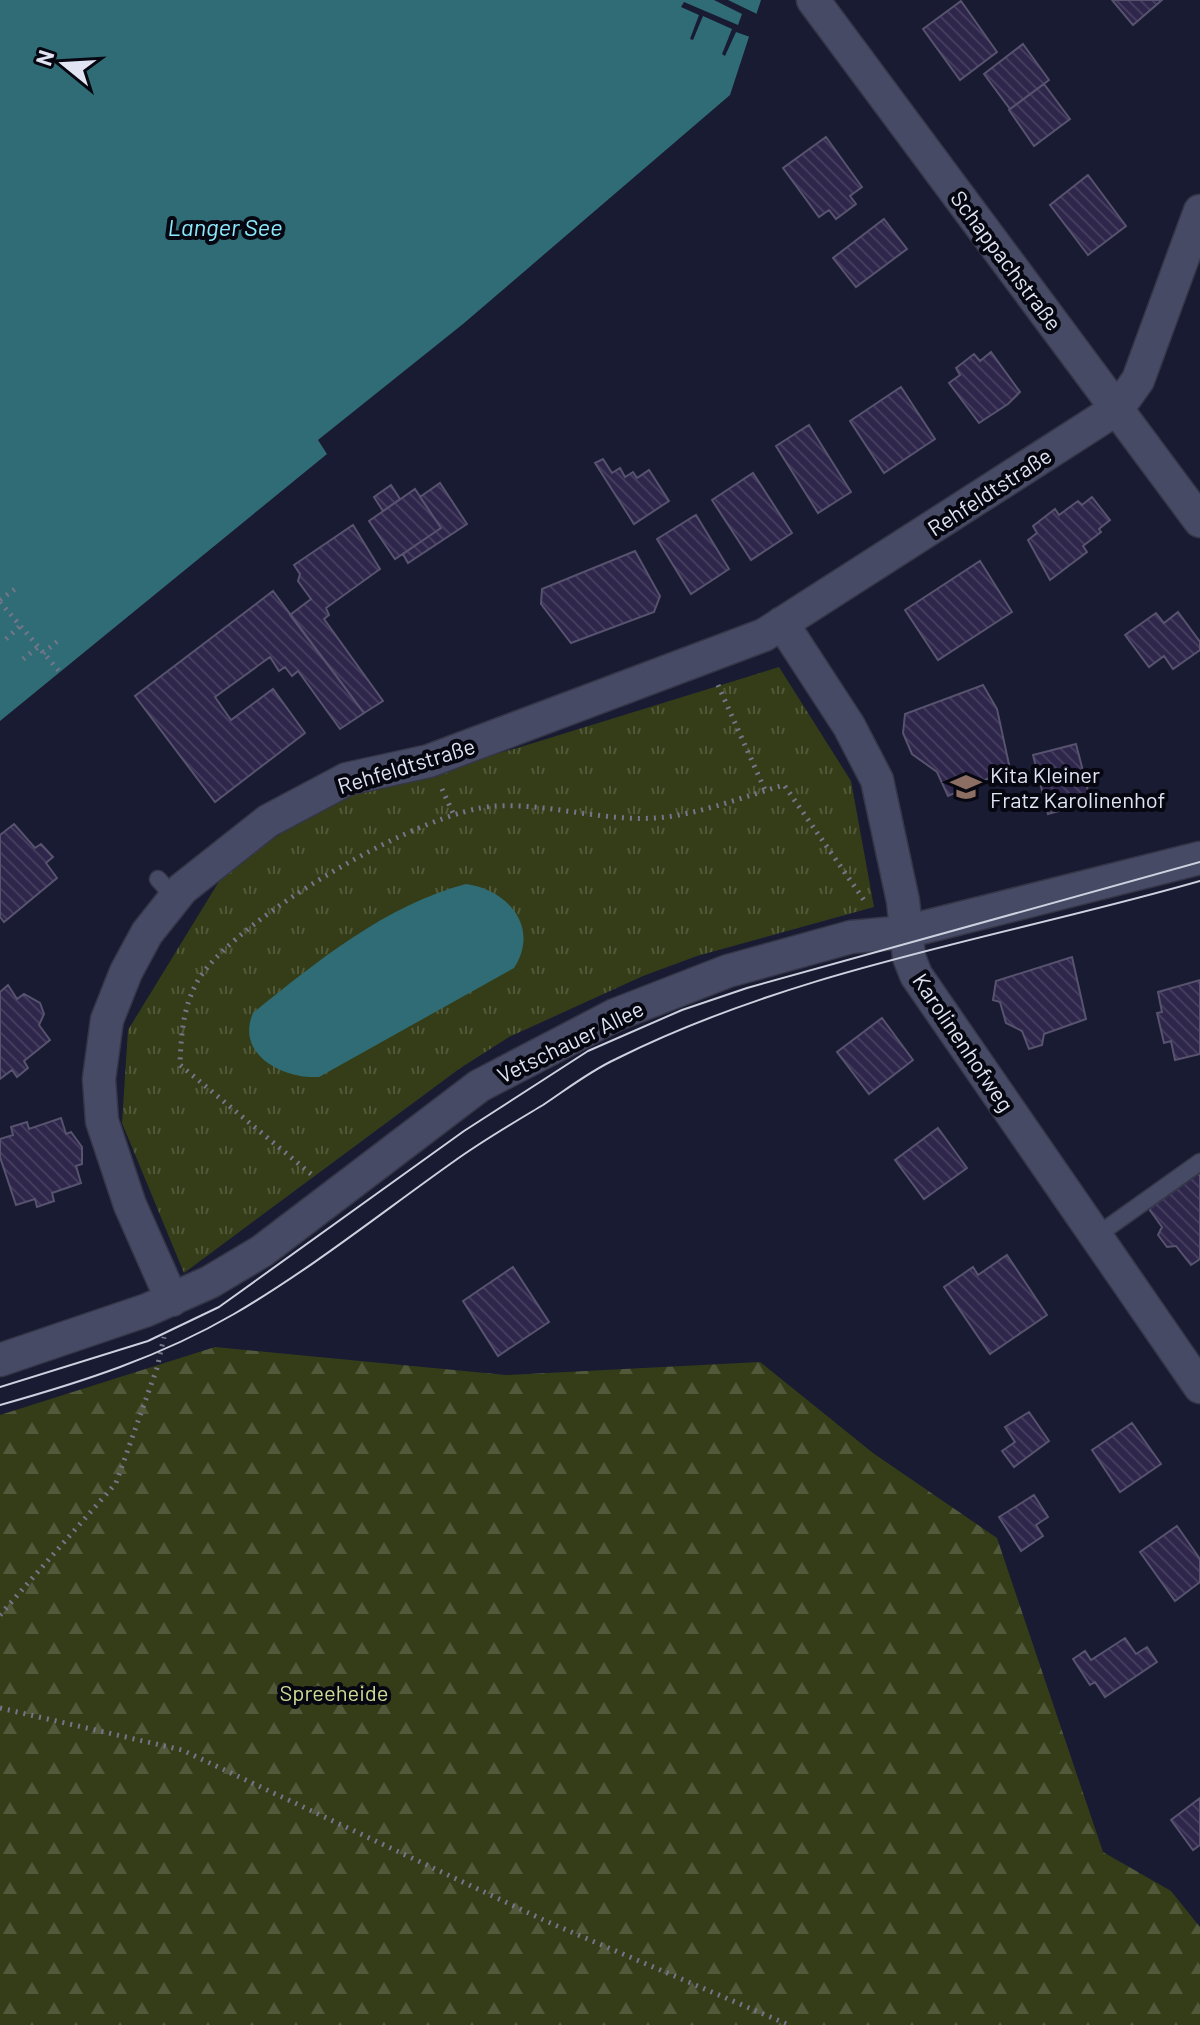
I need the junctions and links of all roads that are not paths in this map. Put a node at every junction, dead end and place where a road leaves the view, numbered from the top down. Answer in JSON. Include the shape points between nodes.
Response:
{"nodes":[{"id":1,"x":813,"y":0,"type":"edge"},
{"id":2,"x":1200,"y":213,"type":"edge"},
{"id":3,"x":1118,"y":408,"type":"junction"},
{"id":4,"x":1200,"y":521,"type":"edge"},
{"id":5,"x":782,"y":623,"type":"junction"},
{"id":6,"x":1200,"y":858,"type":"edge"},
{"id":7,"x":905,"y":932,"type":"junction"},
{"id":8,"x":1200,"y":1162,"type":"edge"},
{"id":9,"x":1096,"y":1236,"type":"junction"},
{"id":10,"x":160,"y":1305,"type":"junction"},
{"id":11,"x":0,"y":1360,"type":"edge"},
{"id":12,"x":1200,"y":1387,"type":"edge"}],
"edges":[{"from":1,"to":3,"type":"street","name":"Schappachstraße"},
{"from":2,"to":3,"type":"street","via":[[1138,380]]},
{"from":3,"to":4,"type":"street","name":"Schappachstraße"},
{"from":3,"to":5,"type":"street","name":"Rehfeldtstraße"},
{"from":5,"to":7,"type":"street","name":"Karolinenhofweg","via":[[877,780]]},
{"from":5,"to":10,"type":"street","name":"Rehfeldtstraße","via":[[764,635],[429,761],[353,777],[268,821],[166,888],[107,1020],[99,1079],[102,1121]]},
{"from":6,"to":7,"type":"street","name":"Vetschauer Allee"},
{"from":7,"to":9,"type":"street","name":"Karolinenhofweg","via":[[916,975]]},
{"from":7,"to":10,"type":"street","name":"Vetschauer Allee","via":[[851,937],[728,971],[615,1015],[479,1086],[262,1251]]},
{"from":8,"to":9,"type":"lane"},
{"from":9,"to":12,"type":"street","name":"Karolinenhofweg"},
{"from":10,"to":11,"type":"street","name":"Vetschauer Allee"}]}
